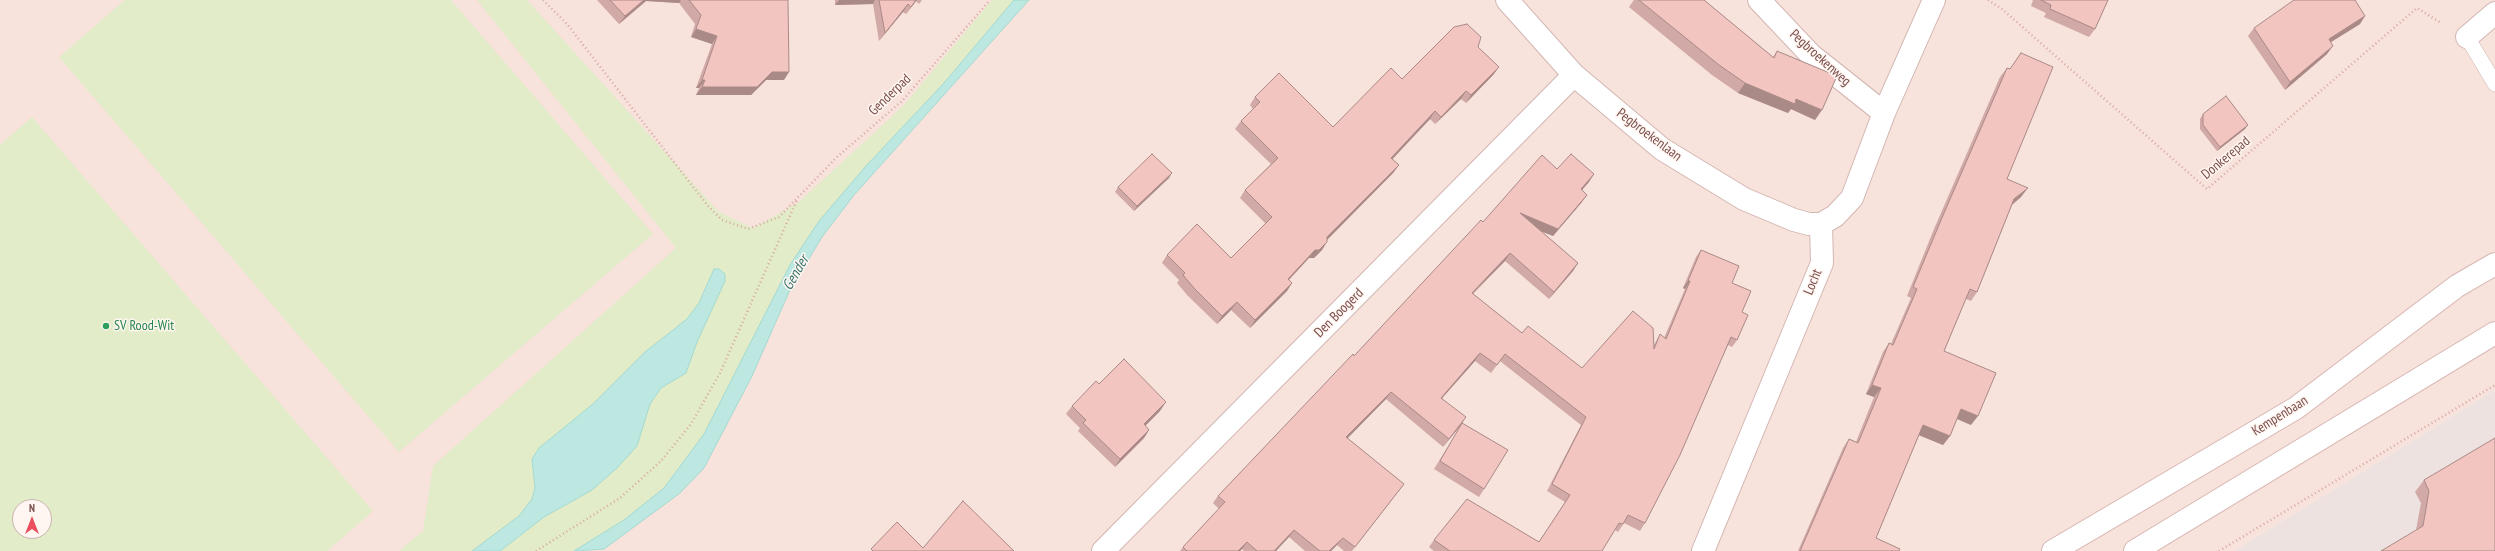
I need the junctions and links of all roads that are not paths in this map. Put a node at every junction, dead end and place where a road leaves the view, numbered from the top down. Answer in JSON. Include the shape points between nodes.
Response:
{"nodes":[{"id":1,"x":1507,"y":0,"type":"edge"},
{"id":2,"x":1759,"y":0,"type":"edge"},
{"id":3,"x":1934,"y":0,"type":"edge"},
{"id":4,"x":2495,"y":13,"type":"edge"},
{"id":5,"x":2467,"y":37,"type":"joint"},
{"id":6,"x":1574,"y":75,"type":"junction"},
{"id":7,"x":2495,"y":84,"type":"edge"},
{"id":8,"x":1884,"y":113,"type":"junction"},
{"id":9,"x":1821,"y":224,"type":"junction"},
{"id":10,"x":2495,"y":264,"type":"edge"},
{"id":11,"x":2495,"y":333,"type":"edge"},
{"id":12,"x":1103,"y":551,"type":"edge"},
{"id":13,"x":1703,"y":551,"type":"edge"},
{"id":14,"x":2053,"y":551,"type":"edge"},
{"id":15,"x":2135,"y":551,"type":"edge"}],
"edges":[{"from":1,"to":6,"type":"street","name":"Pegbroekenlaan"},
{"from":2,"to":8,"type":"street","name":"Pegbroekenweg","via":[[1811,55]]},
{"from":3,"to":8,"type":"street"},
{"from":4,"to":5,"type":"street"},
{"from":5,"to":7,"type":"lane"},
{"from":6,"to":9,"type":"street","name":"Pegbroekenlaan","via":[[1662,149],[1737,195],[1794,220]]},
{"from":6,"to":12,"type":"street","name":"Den Boogerd"},
{"from":8,"to":9,"type":"street","via":[[1852,198],[1835,216]]},
{"from":9,"to":13,"type":"street","name":"Locht","via":[[1822,262]]},
{"from":10,"to":14,"type":"street","name":"Kempenbaan","via":[[2457,286],[2296,408]]},
{"from":11,"to":15,"type":"street"}]}
